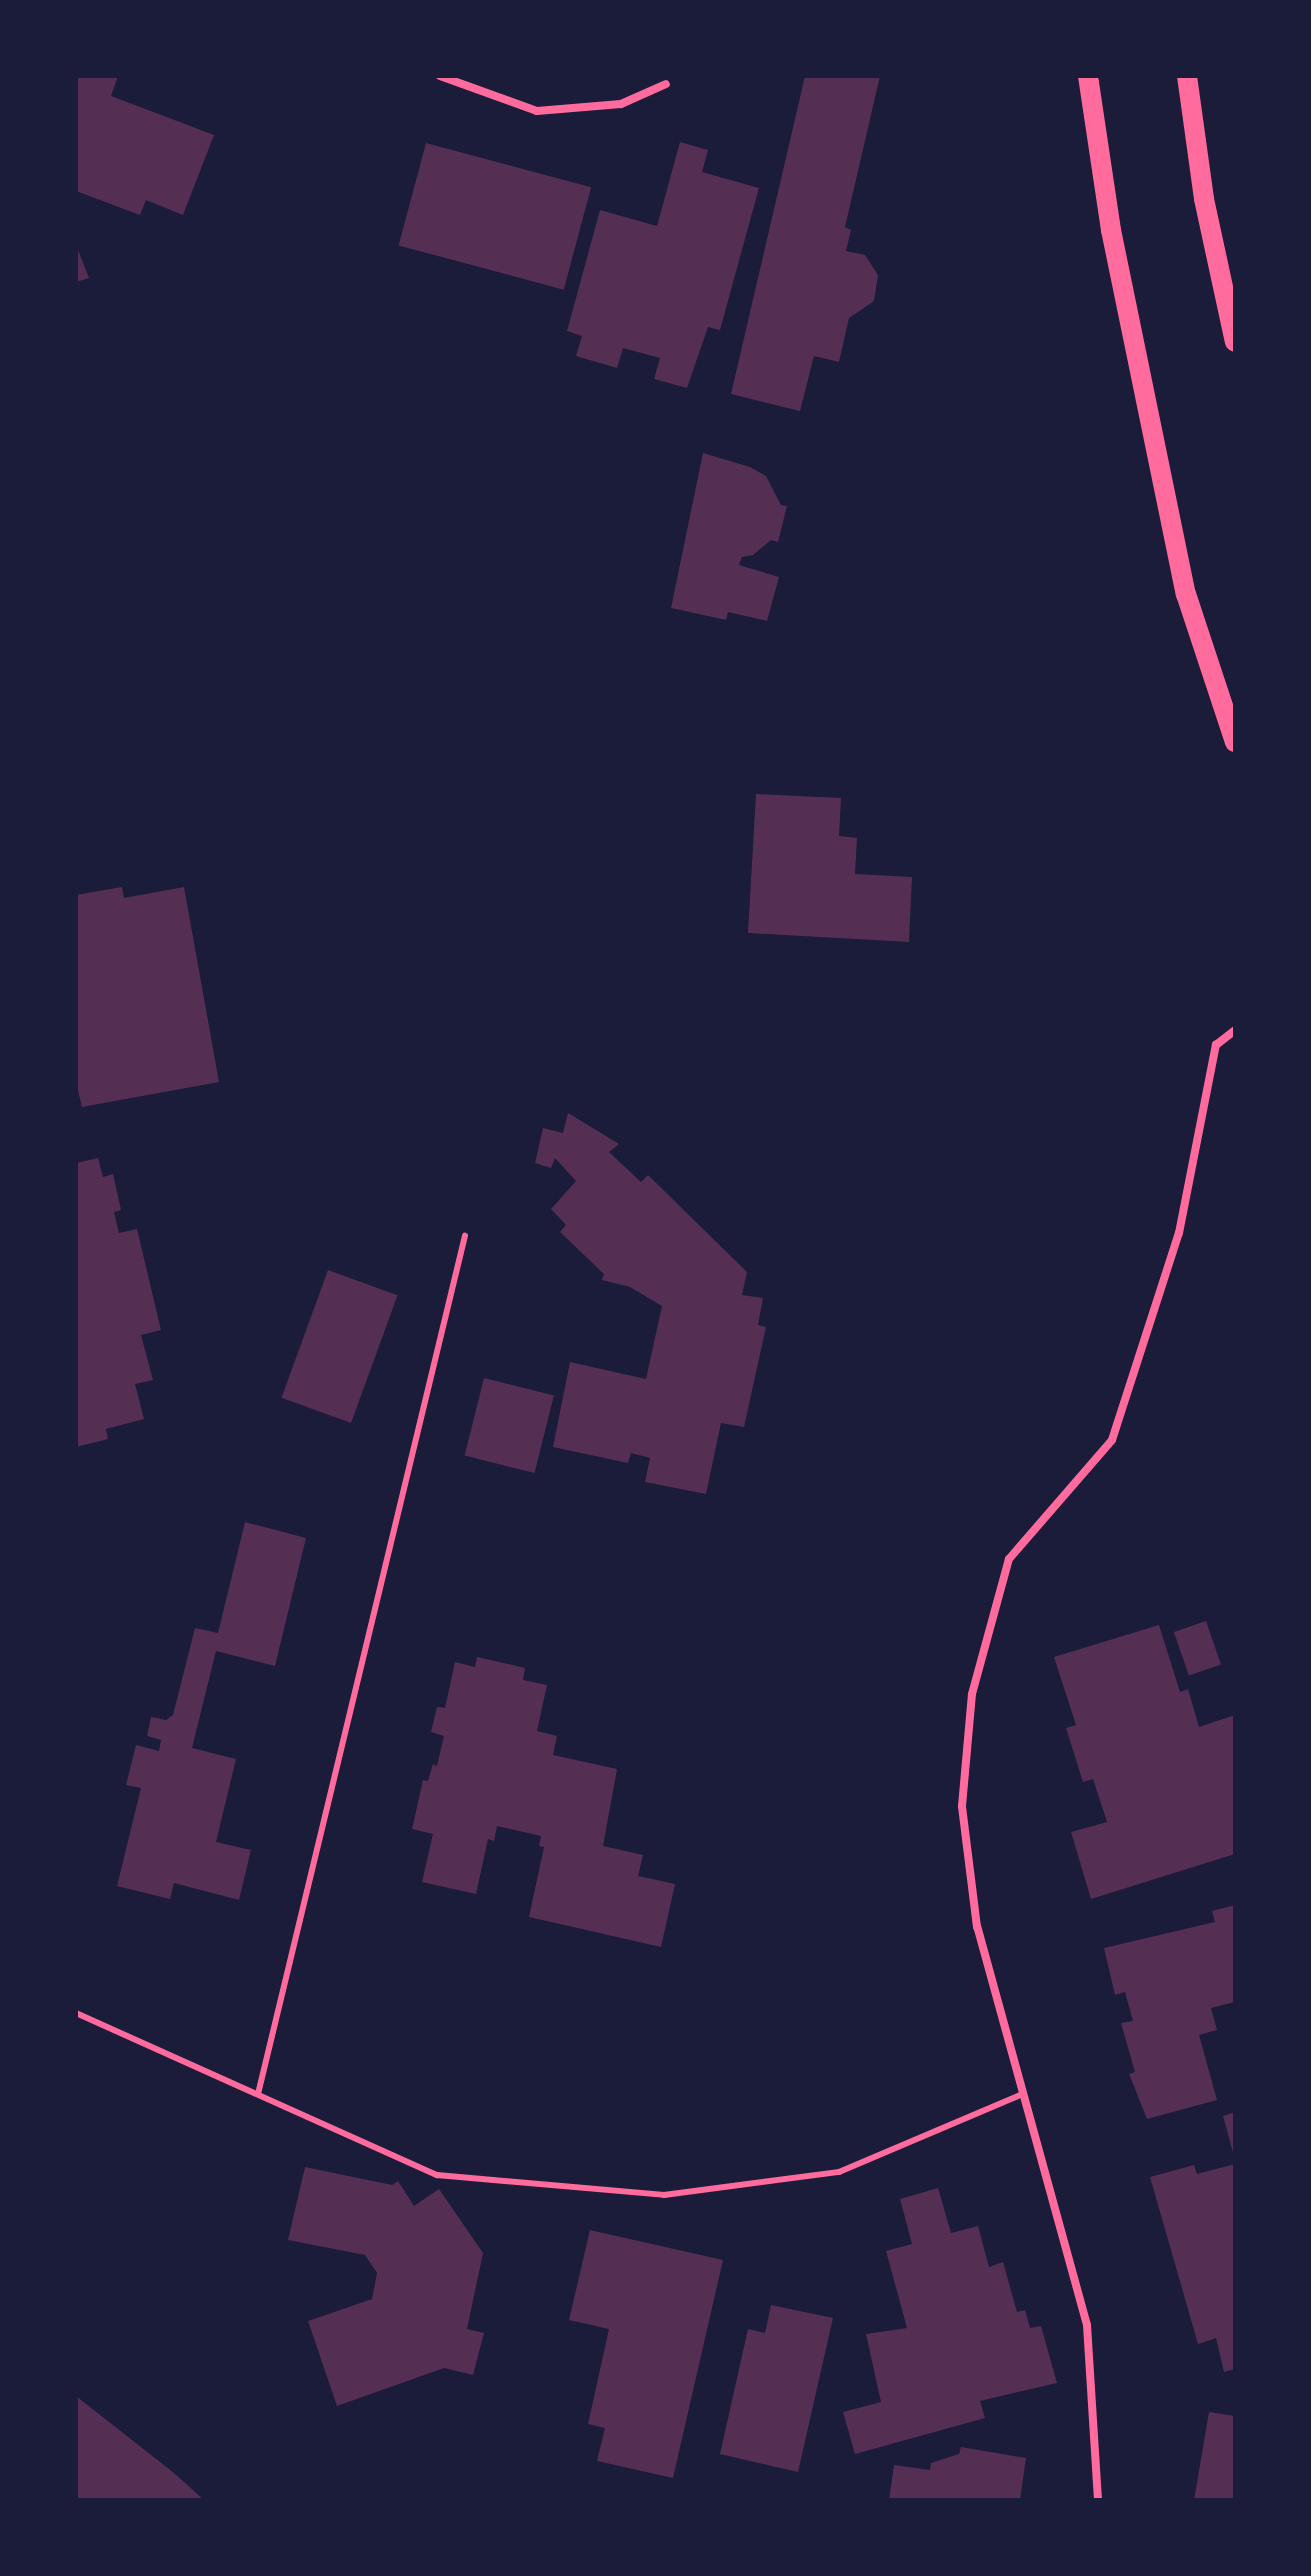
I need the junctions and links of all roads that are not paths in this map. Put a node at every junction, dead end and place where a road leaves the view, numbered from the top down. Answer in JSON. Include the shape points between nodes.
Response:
{"nodes":[{"id":1,"x":440,"y":76,"type":"edge"},
{"id":2,"x":1088,"y":76,"type":"edge"},
{"id":3,"x":1187,"y":76,"type":"edge"},
{"id":4,"x":666,"y":84,"type":"dead end"},
{"id":5,"x":1235,"y":342,"type":"edge"},
{"id":6,"x":1235,"y":742,"type":"edge"},
{"id":7,"x":1235,"y":1030,"type":"edge"},
{"id":8,"x":465,"y":1236,"type":"dead end"},
{"id":9,"x":76,"y":2013,"type":"edge"},
{"id":10,"x":258,"y":2094,"type":"junction"},
{"id":11,"x":1023,"y":2094,"type":"junction"},
{"id":12,"x":1098,"y":2500,"type":"edge"}],
"edges":[{"from":1,"to":4,"type":"street","via":[[537,111],[621,104]]},
{"from":2,"to":6,"type":"main road","via":[[1111,230],[1186,594]]},
{"from":3,"to":5,"type":"main road","via":[[1204,199]]},
{"from":7,"to":11,"type":"street","via":[[1216,1045],[1179,1233],[1112,1440],[1009,1559],[972,1694],[962,1806],[969,1866],[977,1927]]},
{"from":8,"to":10,"type":"lane"},
{"from":9,"to":10,"type":"lane"},
{"from":10,"to":11,"type":"lane","via":[[437,2175],[664,2195],[839,2172]]},
{"from":11,"to":12,"type":"street","via":[[1087,2325]]}]}
